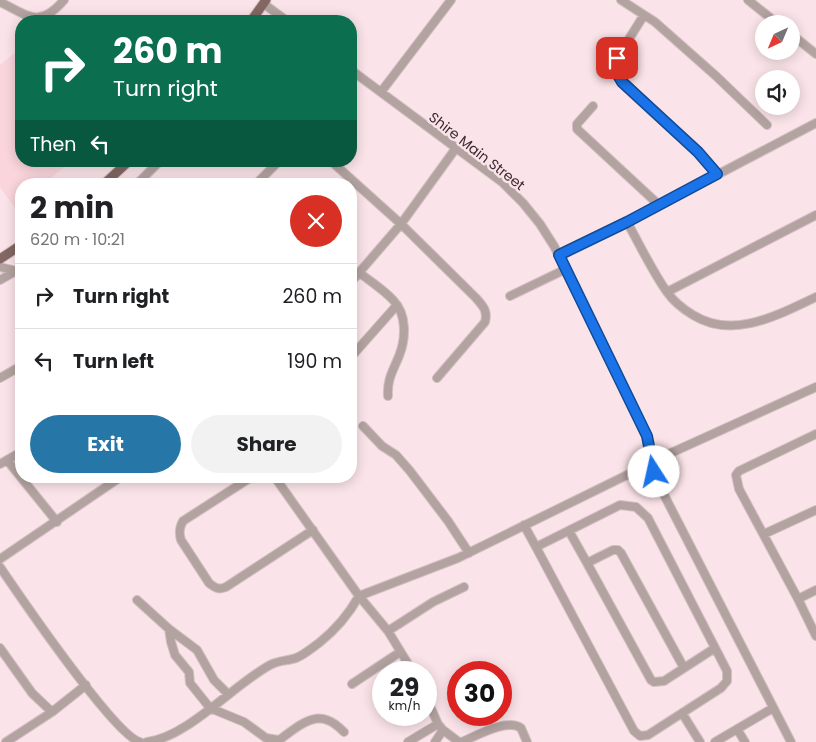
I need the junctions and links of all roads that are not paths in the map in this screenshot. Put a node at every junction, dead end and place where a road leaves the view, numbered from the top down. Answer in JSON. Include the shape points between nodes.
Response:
{"nodes":[{"id":1,"x":64,"y":0,"type":"edge"},
{"id":2,"x":451,"y":0,"type":"edge"},
{"id":3,"x":621,"y":0,"type":"edge"},
{"id":4,"x":748,"y":0,"type":"edge"},
{"id":5,"x":0,"y":2,"type":"edge"},
{"id":6,"x":265,"y":2,"type":"edge"},
{"id":7,"x":27,"y":15,"type":"edge"},
{"id":8,"x":48,"y":15,"type":"edge"},
{"id":9,"x":255,"y":15,"type":"edge"},
{"id":10,"x":281,"y":15,"type":"edge"},
{"id":11,"x":644,"y":15,"type":"junction"},
{"id":12,"x":767,"y":15,"type":"edge"},
{"id":13,"x":800,"y":41,"type":"edge"},
{"id":14,"x":816,"y":54,"type":"edge"},
{"id":15,"x":357,"y":74,"type":"edge"},
{"id":16,"x":381,"y":92,"type":"junction"},
{"id":17,"x":593,"y":106,"type":"dead end"},
{"id":18,"x":816,"y":124,"type":"edge"},
{"id":19,"x":767,"y":125,"type":"dead end"},
{"id":20,"x":456,"y":148,"type":"junction"},
{"id":21,"x":122,"y":167,"type":"edge"},
{"id":22,"x":154,"y":167,"type":"edge"},
{"id":23,"x":274,"y":167,"type":"edge"},
{"id":24,"x":338,"y":167,"type":"edge"},
{"id":25,"x":717,"y":174,"type":"junction"},
{"id":26,"x":111,"y":178,"type":"edge"},
{"id":27,"x":143,"y":178,"type":"edge"},
{"id":28,"x":262,"y":178,"type":"edge"},
{"id":29,"x":350,"y":178,"type":"edge"},
{"id":30,"x":357,"y":184,"type":"edge"},
{"id":31,"x":659,"y":205,"type":"junction"},
{"id":32,"x":816,"y":215,"type":"edge"},
{"id":33,"x":627,"y":222,"type":"junction"},
{"id":34,"x":401,"y":224,"type":"junction"},
{"id":35,"x":15,"y":249,"type":"edge"},
{"id":36,"x":559,"y":255,"type":"junction"},
{"id":37,"x":0,"y":259,"type":"edge"},
{"id":38,"x":0,"y":267,"type":"edge"},
{"id":39,"x":15,"y":269,"type":"edge"},
{"id":40,"x":566,"y":269,"type":"junction"},
{"id":41,"x":15,"y":272,"type":"edge"},
{"id":42,"x":360,"y":273,"type":"junction"},
{"id":43,"x":357,"y":276,"type":"edge"},
{"id":44,"x":0,"y":280,"type":"edge"},
{"id":45,"x":668,"y":292,"type":"junction"},
{"id":46,"x":510,"y":296,"type":"dead end"},
{"id":47,"x":816,"y":297,"type":"edge"},
{"id":48,"x":397,"y":305,"type":"junction"},
{"id":49,"x":357,"y":350,"type":"edge"},
{"id":50,"x":15,"y":369,"type":"edge"},
{"id":51,"x":0,"y":378,"type":"edge"},
{"id":52,"x":437,"y":378,"type":"dead end"},
{"id":53,"x":816,"y":387,"type":"edge"},
{"id":54,"x":388,"y":396,"type":"dead end"},
{"id":55,"x":363,"y":426,"type":"dead end"},
{"id":56,"x":816,"y":434,"type":"edge"},
{"id":57,"x":15,"y":456,"type":"edge"},
{"id":58,"x":4,"y":462,"type":"edge"},
{"id":59,"x":651,"y":462,"type":"junction"},
{"id":60,"x":15,"y":474,"type":"edge"},
{"id":61,"x":23,"y":483,"type":"edge"},
{"id":62,"x":112,"y":483,"type":"edge"},
{"id":63,"x":242,"y":483,"type":"edge"},
{"id":64,"x":279,"y":483,"type":"edge"},
{"id":65,"x":816,"y":510,"type":"edge"},
{"id":66,"x":57,"y":522,"type":"junction"},
{"id":67,"x":524,"y":525,"type":"junction"},
{"id":68,"x":314,"y":530,"type":"junction"},
{"id":69,"x":569,"y":531,"type":"junction"},
{"id":70,"x":764,"y":534,"type":"junction"},
{"id":71,"x":536,"y":547,"type":"junction"},
{"id":72,"x":468,"y":553,"type":"junction"},
{"id":73,"x":0,"y":559,"type":"edge"},
{"id":74,"x":587,"y":563,"type":"junction"},
{"id":75,"x":0,"y":567,"type":"edge"},
{"id":76,"x":464,"y":587,"type":"dead end"},
{"id":77,"x":816,"y":590,"type":"edge"},
{"id":78,"x":359,"y":596,"type":"junction"},
{"id":79,"x":798,"y":599,"type":"junction"},
{"id":80,"x":137,"y":600,"type":"dead end"},
{"id":81,"x":169,"y":629,"type":"junction"},
{"id":82,"x":388,"y":631,"type":"junction"},
{"id":83,"x":816,"y":636,"type":"edge"},
{"id":84,"x":0,"y":648,"type":"edge"},
{"id":85,"x":715,"y":648,"type":"junction"},
{"id":86,"x":400,"y":652,"type":"junction"},
{"id":87,"x":406,"y":661,"type":"edge"},
{"id":88,"x":684,"y":668,"type":"junction"},
{"id":89,"x":352,"y":684,"type":"dead end"},
{"id":90,"x":86,"y":685,"type":"junction"},
{"id":91,"x":228,"y":694,"type":"junction"},
{"id":92,"x":210,"y":708,"type":"junction"},
{"id":93,"x":773,"y":708,"type":"junction"},
{"id":94,"x":52,"y":712,"type":"junction"},
{"id":95,"x":682,"y":713,"type":"junction"},
{"id":96,"x":437,"y":721,"type":"edge"},
{"id":97,"x":440,"y":727,"type":"junction"},
{"id":98,"x":737,"y":728,"type":"junction"},
{"id":99,"x":344,"y":732,"type":"dead end"},
{"id":100,"x":165,"y":740,"type":"edge"},
{"id":101,"x":278,"y":741,"type":"edge"},
{"id":102,"x":6,"y":742,"type":"edge"},
{"id":103,"x":138,"y":742,"type":"edge"},
{"id":104,"x":147,"y":742,"type":"edge"},
{"id":105,"x":408,"y":742,"type":"edge"},
{"id":106,"x":435,"y":742,"type":"edge"},
{"id":107,"x":461,"y":742,"type":"edge"},
{"id":108,"x":527,"y":742,"type":"edge"},
{"id":109,"x":700,"y":742,"type":"edge"},
{"id":110,"x":715,"y":742,"type":"edge"},
{"id":111,"x":744,"y":742,"type":"edge"},
{"id":112,"x":791,"y":742,"type":"edge"}],
"edges":[{"from":1,"to":8,"type":"street"},
{"from":2,"to":16,"type":"street"},
{"from":3,"to":11,"type":"street"},
{"from":4,"to":12,"type":"street"},
{"from":5,"to":7,"type":"street"},
{"from":6,"to":9,"type":"main road"},
{"from":6,"to":10,"type":"street"},
{"from":11,"to":19,"type":"street","via":[[716,76]]},
{"from":11,"to":25,"type":"street","via":[[617,58],[615,70]]},
{"from":13,"to":14,"type":"street"},
{"from":15,"to":16,"type":"street","name":"Shire Main Street"},
{"from":16,"to":20,"type":"street","name":"Shire Main Street"},
{"from":17,"to":31,"type":"street","via":[[577,124],[577,129]]},
{"from":18,"to":25,"type":"street"},
{"from":20,"to":34,"type":"street"},
{"from":20,"to":36,"type":"street","name":"Shire Main Street","via":[[502,182],[523,203]]},
{"from":21,"to":26,"type":"main road"},
{"from":22,"to":27,"type":"street"},
{"from":23,"to":28,"type":"street"},
{"from":24,"to":29,"type":"street"},
{"from":25,"to":31,"type":"street"},
{"from":30,"to":34,"type":"street"},
{"from":31,"to":33,"type":"street"},
{"from":32,"to":45,"type":"street"},
{"from":33,"to":36,"type":"street"},
{"from":33,"to":45,"type":"street"},
{"from":34,"to":42,"type":"street"},
{"from":34,"to":52,"type":"street","via":[[476,298],[487,315],[476,334]]},
{"from":35,"to":37,"type":"main road"},
{"from":36,"to":40,"type":"street","name":"Shire Main Street"},
{"from":38,"to":39,"type":"street"},
{"from":40,"to":46,"type":"street"},
{"from":40,"to":59,"type":"street","name":"Shire Main Street","via":[[647,436]]},
{"from":41,"to":44,"type":"street"},
{"from":42,"to":43,"type":"street"},
{"from":42,"to":48,"type":"street"},
{"from":45,"to":47,"type":"street","via":[[677,303],[700,319],[726,326],[758,323]]},
{"from":48,"to":49,"type":"street"},
{"from":48,"to":54,"type":"street","via":[[402,314],[404,336],[388,381]]},
{"from":50,"to":51,"type":"street"},
{"from":53,"to":59,"type":"street"},
{"from":55,"to":72,"type":"street","via":[[410,471]]},
{"from":56,"to":70,"type":"street","via":[[736,475],[739,489]]},
{"from":57,"to":58,"type":"street"},
{"from":58,"to":60,"type":"street"},
{"from":59,"to":67,"type":"street"},
{"from":59,"to":93,"type":"street","name":"Shire Main Street","via":[[660,487]]},
{"from":61,"to":66,"type":"street"},
{"from":62,"to":66,"type":"street"},
{"from":63,"to":68,"type":"street","via":[[180,527],[181,540],[215,588],[226,588]]},
{"from":64,"to":68,"type":"street"},
{"from":65,"to":70,"type":"street"},
{"from":66,"to":73,"type":"street"},
{"from":67,"to":71,"type":"street"},
{"from":67,"to":72,"type":"street"},
{"from":68,"to":78,"type":"street"},
{"from":69,"to":71,"type":"street"},
{"from":69,"to":74,"type":"street"},
{"from":69,"to":85,"type":"street","via":[[620,506],[636,507],[648,518]]},
{"from":70,"to":79,"type":"street"},
{"from":71,"to":95,"type":"street","via":[[634,732],[648,736]]},
{"from":72,"to":78,"type":"street"},
{"from":74,"to":88,"type":"street","via":[[613,550],[621,553]]},
{"from":74,"to":88,"type":"street","via":[[648,677],[654,682],[664,681]]},
{"from":75,"to":90,"type":"street"},
{"from":76,"to":82,"type":"street","via":[[433,602]]},
{"from":77,"to":79,"type":"street"},
{"from":78,"to":82,"type":"street"},
{"from":78,"to":91,"type":"street","via":[[320,642],[299,657],[271,664]]},
{"from":79,"to":83,"type":"street"},
{"from":80,"to":81,"type":"street"},
{"from":81,"to":91,"type":"street","via":[[197,650],[214,680]]},
{"from":81,"to":92,"type":"street","via":[[175,655],[189,672],[190,683]]},
{"from":82,"to":86,"type":"street"},
{"from":84,"to":94,"type":"street","via":[[32,693]]},
{"from":85,"to":88,"type":"street"},
{"from":85,"to":95,"type":"street","via":[[727,671],[727,681]]},
{"from":86,"to":87,"type":"street"},
{"from":86,"to":89,"type":"street"},
{"from":90,"to":94,"type":"street"},
{"from":90,"to":103,"type":"street"},
{"from":91,"to":92,"type":"street"},
{"from":92,"to":100,"type":"street"},
{"from":92,"to":101,"type":"street","via":[[248,724],[266,738]]},
{"from":93,"to":98,"type":"street"},
{"from":93,"to":112,"type":"street","name":"Shire Main Street"},
{"from":94,"to":102,"type":"street"},
{"from":95,"to":109,"type":"street"},
{"from":96,"to":97,"type":"street"},
{"from":97,"to":105,"type":"street"},
{"from":97,"to":106,"type":"street"},
{"from":97,"to":107,"type":"street"},
{"from":98,"to":110,"type":"street"},
{"from":98,"to":111,"type":"street"},
{"from":99,"to":101,"type":"street","via":[[326,719],[319,718],[303,724]]},
{"from":100,"to":104,"type":"street"},
{"from":107,"to":108,"type":"street","via":[[513,725],[521,728]]}]}
